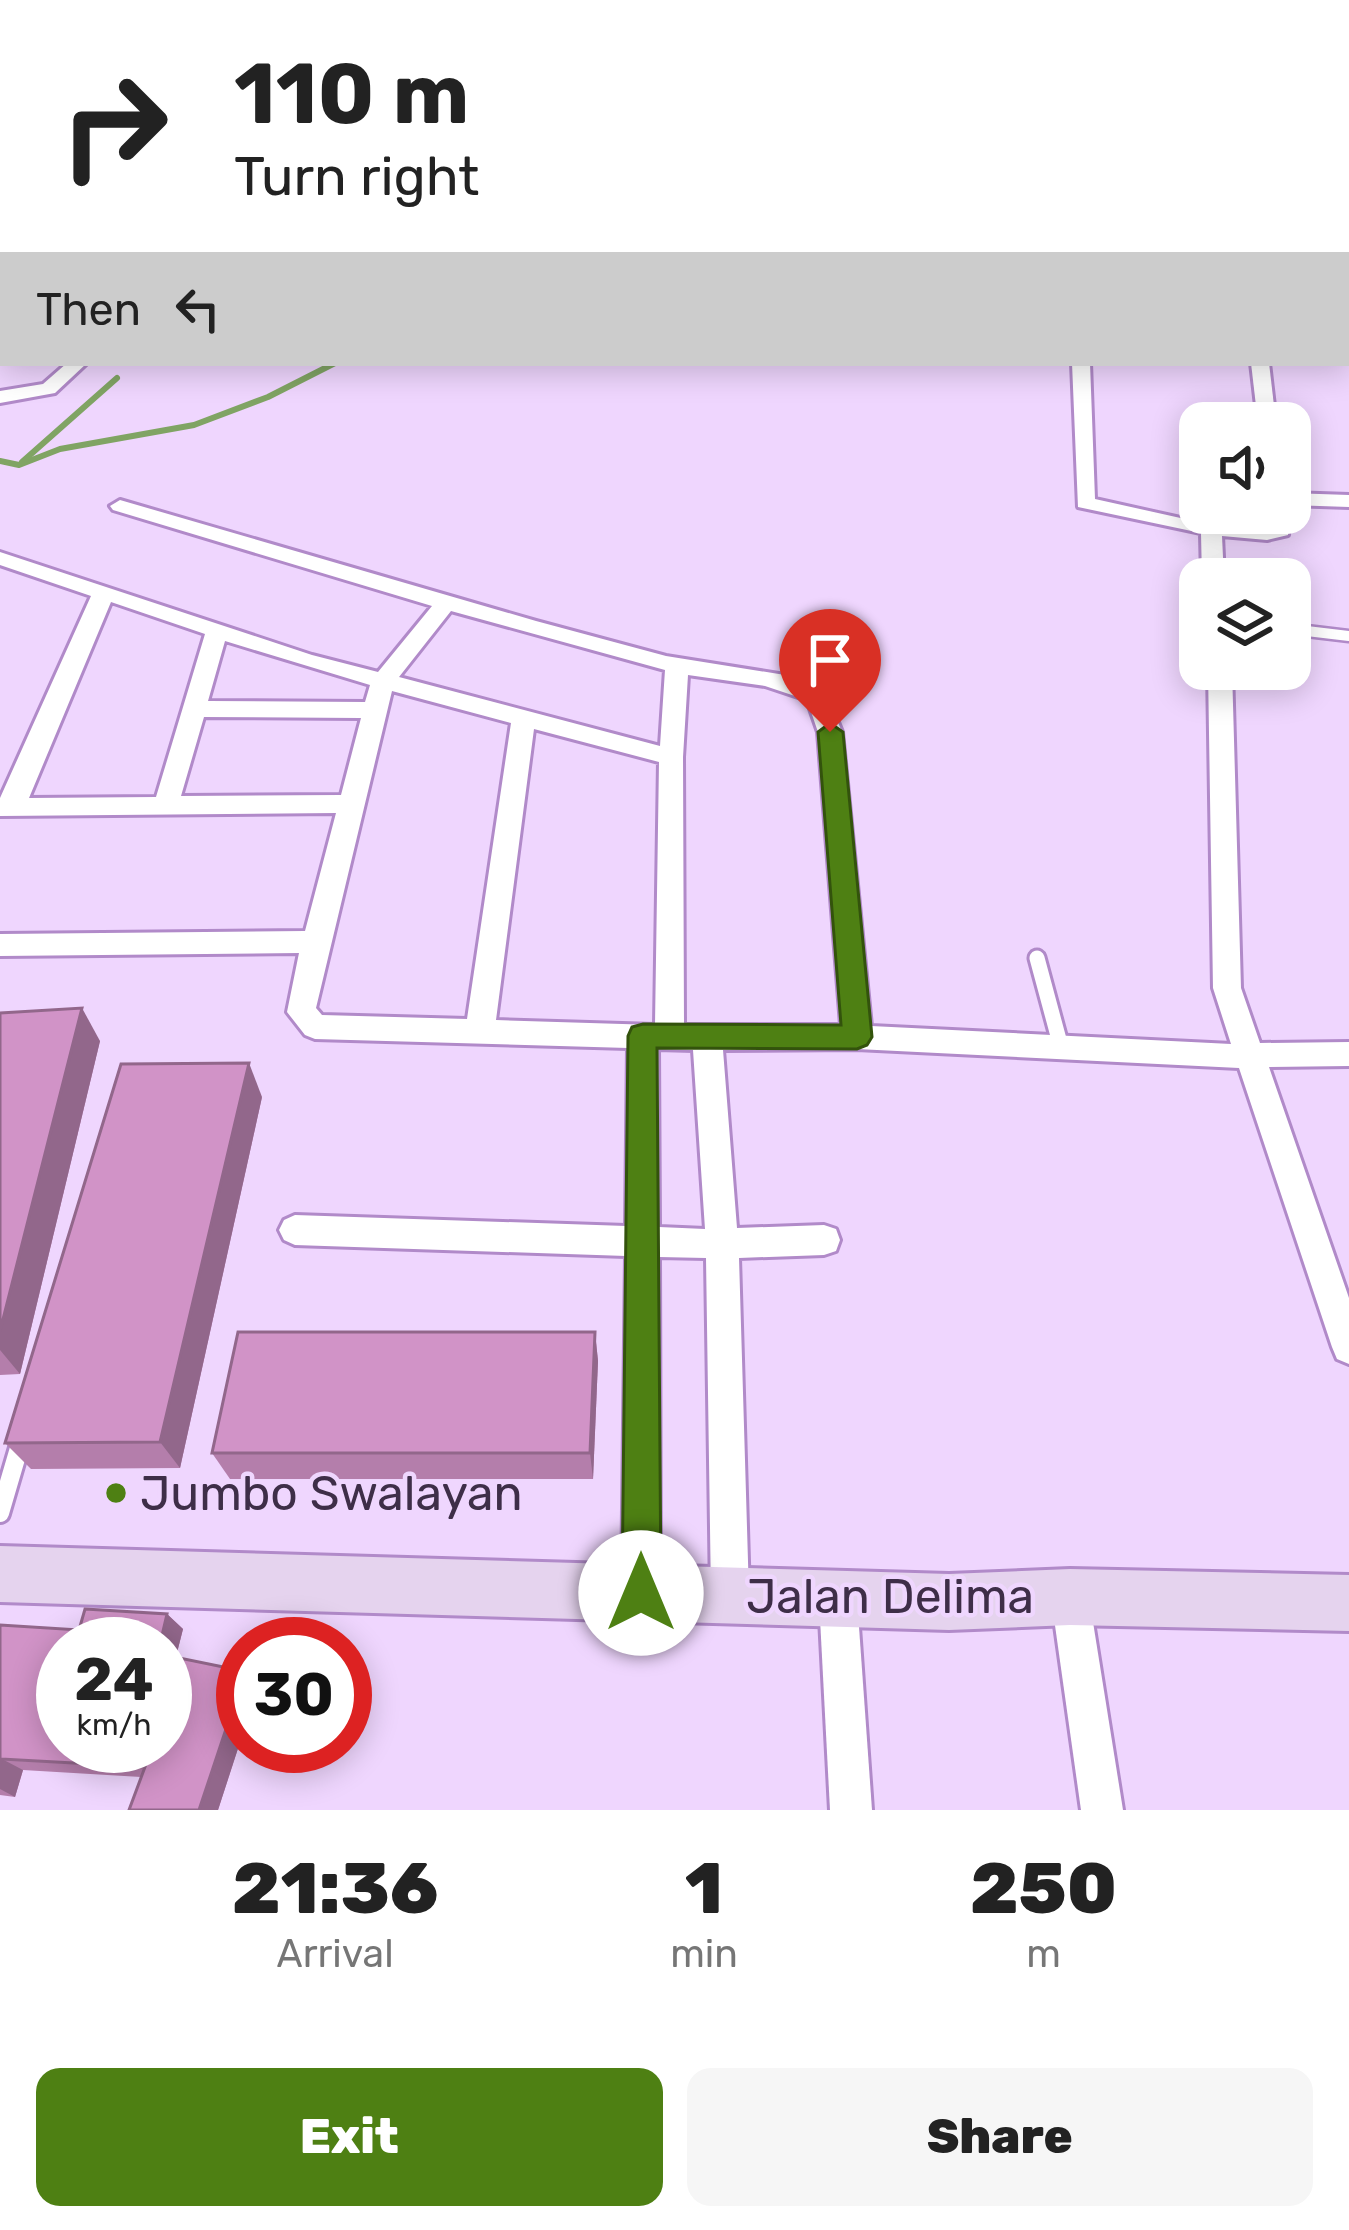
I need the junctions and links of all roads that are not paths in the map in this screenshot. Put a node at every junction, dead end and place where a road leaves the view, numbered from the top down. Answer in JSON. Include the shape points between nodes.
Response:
{"nodes":[{"id":1,"x":75,"y":366,"type":"edge"},
{"id":2,"x":1081,"y":366,"type":"edge"},
{"id":3,"x":1260,"y":366,"type":"edge"},
{"id":4,"x":0,"y":397,"type":"edge"},
{"id":5,"x":1265,"y":402,"type":"edge"},
{"id":6,"x":1311,"y":500,"type":"edge"},
{"id":7,"x":1349,"y":501,"type":"edge"},
{"id":8,"x":120,"y":506,"type":"dead end"},
{"id":9,"x":1179,"y":525,"type":"edge"},
{"id":10,"x":0,"y":558,"type":"edge"},
{"id":11,"x":104,"y":592,"type":"junction"},
{"id":12,"x":444,"y":605,"type":"junction"},
{"id":13,"x":217,"y":630,"type":"junction"},
{"id":14,"x":1311,"y":631,"type":"edge"},
{"id":15,"x":1349,"y":635,"type":"edge"},
{"id":16,"x":677,"y":666,"type":"junction"},
{"id":17,"x":382,"y":683,"type":"junction"},
{"id":18,"x":1220,"y":690,"type":"edge"},
{"id":19,"x":194,"y":709,"type":"junction"},
{"id":20,"x":374,"y":710,"type":"junction"},
{"id":21,"x":524,"y":717,"type":"junction"},
{"id":22,"x":671,"y":757,"type":"junction"},
{"id":23,"x":166,"y":805,"type":"junction"},
{"id":24,"x":350,"y":805,"type":"junction"},
{"id":25,"x":6,"y":807,"type":"edge"},
{"id":26,"x":315,"y":942,"type":"junction"},
{"id":27,"x":0,"y":945,"type":"edge"},
{"id":28,"x":1037,"y":958,"type":"dead end"},
{"id":29,"x":480,"y":1033,"type":"junction"},
{"id":30,"x":656,"y":1036,"type":"junction"},
{"id":31,"x":857,"y":1037,"type":"junction"},
{"id":32,"x":707,"y":1038,"type":"junction"},
{"id":33,"x":1061,"y":1047,"type":"junction"},
{"id":34,"x":1349,"y":1054,"type":"edge"},
{"id":35,"x":1249,"y":1056,"type":"junction"},
{"id":36,"x":295,"y":1230,"type":"dead end"},
{"id":37,"x":824,"y":1240,"type":"dead end"},
{"id":38,"x":644,"y":1241,"type":"junction"},
{"id":39,"x":722,"y":1244,"type":"junction"},
{"id":40,"x":1349,"y":1347,"type":"edge"},
{"id":41,"x":27,"y":1422,"type":"edge"},
{"id":42,"x":0,"y":1514,"type":"edge"},
{"id":43,"x":0,"y":1574,"type":"edge"},
{"id":44,"x":641,"y":1593,"type":"junction"},
{"id":45,"x":730,"y":1595,"type":"junction"},
{"id":46,"x":1070,"y":1597,"type":"junction"},
{"id":47,"x":838,"y":1599,"type":"junction"},
{"id":48,"x":1349,"y":1603,"type":"edge"},
{"id":49,"x":851,"y":1810,"type":"edge"},
{"id":50,"x":1102,"y":1810,"type":"edge"}],
"edges":[{"from":1,"to":4,"type":"street","via":[[49,388]]},
{"from":2,"to":9,"type":"street","via":[[1085,503]]},
{"from":3,"to":5,"type":"street"},
{"from":6,"to":7,"type":"street"},
{"from":8,"to":12,"type":"street"},
{"from":10,"to":11,"type":"street"},
{"from":11,"to":13,"type":"street"},
{"from":11,"to":25,"type":"street"},
{"from":12,"to":16,"type":"street"},
{"from":12,"to":17,"type":"street"},
{"from":13,"to":17,"type":"street"},
{"from":13,"to":19,"type":"street"},
{"from":14,"to":15,"type":"lane"},
{"from":16,"to":22,"type":"street"},
{"from":16,"to":31,"type":"street","via":[[808,690],[824,706]]},
{"from":17,"to":20,"type":"street"},
{"from":17,"to":21,"type":"street"},
{"from":18,"to":35,"type":"street","via":[[1227,988]]},
{"from":19,"to":20,"type":"street"},
{"from":19,"to":23,"type":"street"},
{"from":20,"to":24,"type":"street"},
{"from":21,"to":22,"type":"street"},
{"from":21,"to":29,"type":"street"},
{"from":22,"to":30,"type":"street"},
{"from":23,"to":24,"type":"street"},
{"from":23,"to":25,"type":"street"},
{"from":24,"to":26,"type":"street"},
{"from":26,"to":27,"type":"street"},
{"from":26,"to":29,"type":"street","via":[[302,1012],[315,1027]]},
{"from":28,"to":33,"type":"lane"},
{"from":29,"to":30,"type":"street"},
{"from":30,"to":32,"type":"street"},
{"from":30,"to":38,"type":"street"},
{"from":31,"to":32,"type":"street"},
{"from":31,"to":33,"type":"street"},
{"from":32,"to":39,"type":"street"},
{"from":33,"to":35,"type":"street"},
{"from":34,"to":35,"type":"street"},
{"from":35,"to":40,"type":"street"},
{"from":36,"to":38,"type":"street"},
{"from":37,"to":39,"type":"street"},
{"from":38,"to":39,"type":"street"},
{"from":38,"to":44,"type":"street"},
{"from":39,"to":45,"type":"street"},
{"from":41,"to":42,"type":"lane"},
{"from":43,"to":44,"type":"main road","name":"Jalan Delima"},
{"from":44,"to":45,"type":"main road","name":"Jalan Delima"},
{"from":45,"to":47,"type":"main road","name":"Jalan Delima"},
{"from":46,"to":47,"type":"main road","name":"Jalan Delima"},
{"from":46,"to":48,"type":"main road","name":"Jalan Delima"},
{"from":46,"to":50,"type":"street"},
{"from":47,"to":49,"type":"street"}]}
